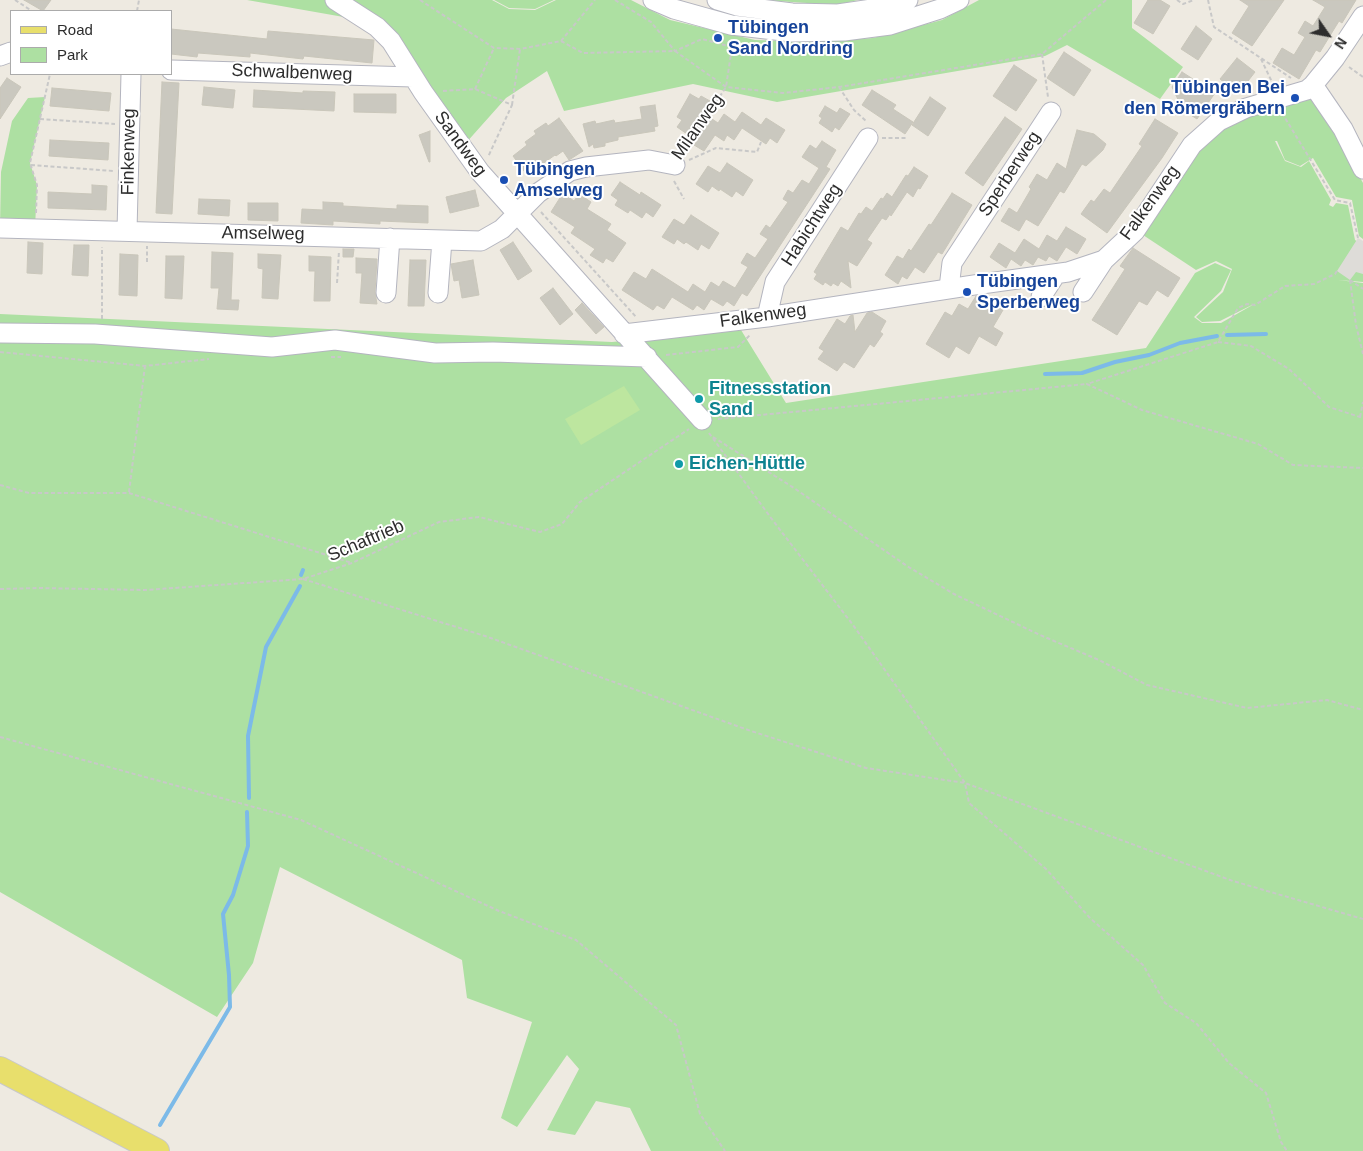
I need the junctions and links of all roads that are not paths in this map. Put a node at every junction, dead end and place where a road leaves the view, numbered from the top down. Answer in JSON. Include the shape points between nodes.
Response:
{"nodes":[{"id":1,"x":335,"y":0,"type":"edge"},
{"id":2,"x":653,"y":0,"type":"edge"},
{"id":3,"x":717,"y":0,"type":"edge"},
{"id":4,"x":908,"y":0,"type":"edge"},
{"id":5,"x":959,"y":0,"type":"edge"},
{"id":6,"x":1363,"y":16,"type":"edge"},
{"id":7,"x":172,"y":70,"type":"edge"},
{"id":8,"x":131,"y":75,"type":"edge"},
{"id":9,"x":418,"y":85,"type":"junction"},
{"id":10,"x":1313,"y":85,"type":"junction"},
{"id":11,"x":1051,"y":112,"type":"road end"},
{"id":12,"x":867,"y":130,"type":"road end"},
{"id":13,"x":675,"y":165,"type":"road end"},
{"id":14,"x":1363,"y":169,"type":"edge"},
{"id":15,"x":524,"y":207,"type":"junction"},
{"id":16,"x":0,"y":228,"type":"edge"},
{"id":17,"x":127,"y":231,"type":"junction"},
{"id":18,"x":390,"y":238,"type":"junction"},
{"id":19,"x":442,"y":240,"type":"junction"},
{"id":20,"x":1104,"y":260,"type":"junction"},
{"id":21,"x":1056,"y":274,"type":"junction"},
{"id":22,"x":950,"y":288,"type":"junction"},
{"id":23,"x":1083,"y":292,"type":"dead end"},
{"id":24,"x":386,"y":293,"type":"dead end"},
{"id":25,"x":438,"y":293,"type":"dead end"},
{"id":26,"x":1041,"y":297,"type":"dead end"},
{"id":27,"x":767,"y":317,"type":"junction"},
{"id":28,"x":0,"y":334,"type":"edge"},
{"id":29,"x":624,"y":334,"type":"junction"},
{"id":30,"x":647,"y":357,"type":"junction"},
{"id":31,"x":707,"y":428,"type":"road end"},
{"id":32,"x":0,"y":1069,"type":"edge"},
{"id":33,"x":157,"y":1151,"type":"edge"}],
"edges":[{"from":1,"to":9,"type":"street","name":"Sandweg","via":[[377,27],[396,48]]},
{"from":2,"to":5,"type":"street","via":[[731,25],[792,32],[844,32],[890,25]]},
{"from":3,"to":4,"type":"street","via":[[792,13],[838,14]]},
{"from":6,"to":10,"type":"street","name":"Falkenweg"},
{"from":7,"to":9,"type":"street","name":"Schwalbenweg"},
{"from":8,"to":17,"type":"street","name":"Finkenweg"},
{"from":9,"to":15,"type":"street","name":"Sandweg","via":[[480,172]]},
{"from":10,"to":14,"type":"street"},
{"from":10,"to":20,"type":"street","name":"Falkenweg","via":[[1307,90],[1246,108],[1219,121],[1192,145],[1135,231]]},
{"from":11,"to":22,"type":"street","name":"Sperberweg","via":[[952,263]]},
{"from":12,"to":27,"type":"street","name":"Habichtweg","via":[[775,282]]},
{"from":13,"to":15,"type":"street","name":"Milanweg","via":[[649,160],[570,171]]},
{"from":15,"to":19,"type":"street","name":"Amselweg","via":[[502,229],[481,241]]},
{"from":15,"to":29,"type":"street","name":"Sandweg"},
{"from":16,"to":17,"type":"street","name":"Amselweg"},
{"from":17,"to":18,"type":"street","name":"Amselweg"},
{"from":18,"to":19,"type":"street","name":"Amselweg"},
{"from":18,"to":24,"type":"street"},
{"from":19,"to":25,"type":"street"},
{"from":20,"to":21,"type":"street","name":"Falkenweg"},
{"from":20,"to":23,"type":"street"},
{"from":21,"to":22,"type":"street","name":"Falkenweg"},
{"from":21,"to":26,"type":"street"},
{"from":22,"to":27,"type":"street","name":"Falkenweg"},
{"from":27,"to":29,"type":"street","name":"Falkenweg"},
{"from":28,"to":30,"type":"street","via":[[102,334],[272,347],[336,340],[435,353]]},
{"from":29,"to":30,"type":"street","name":"Sandweg"},
{"from":30,"to":31,"type":"street","name":"Sandweg"},
{"from":32,"to":33,"type":"main road"}]}
